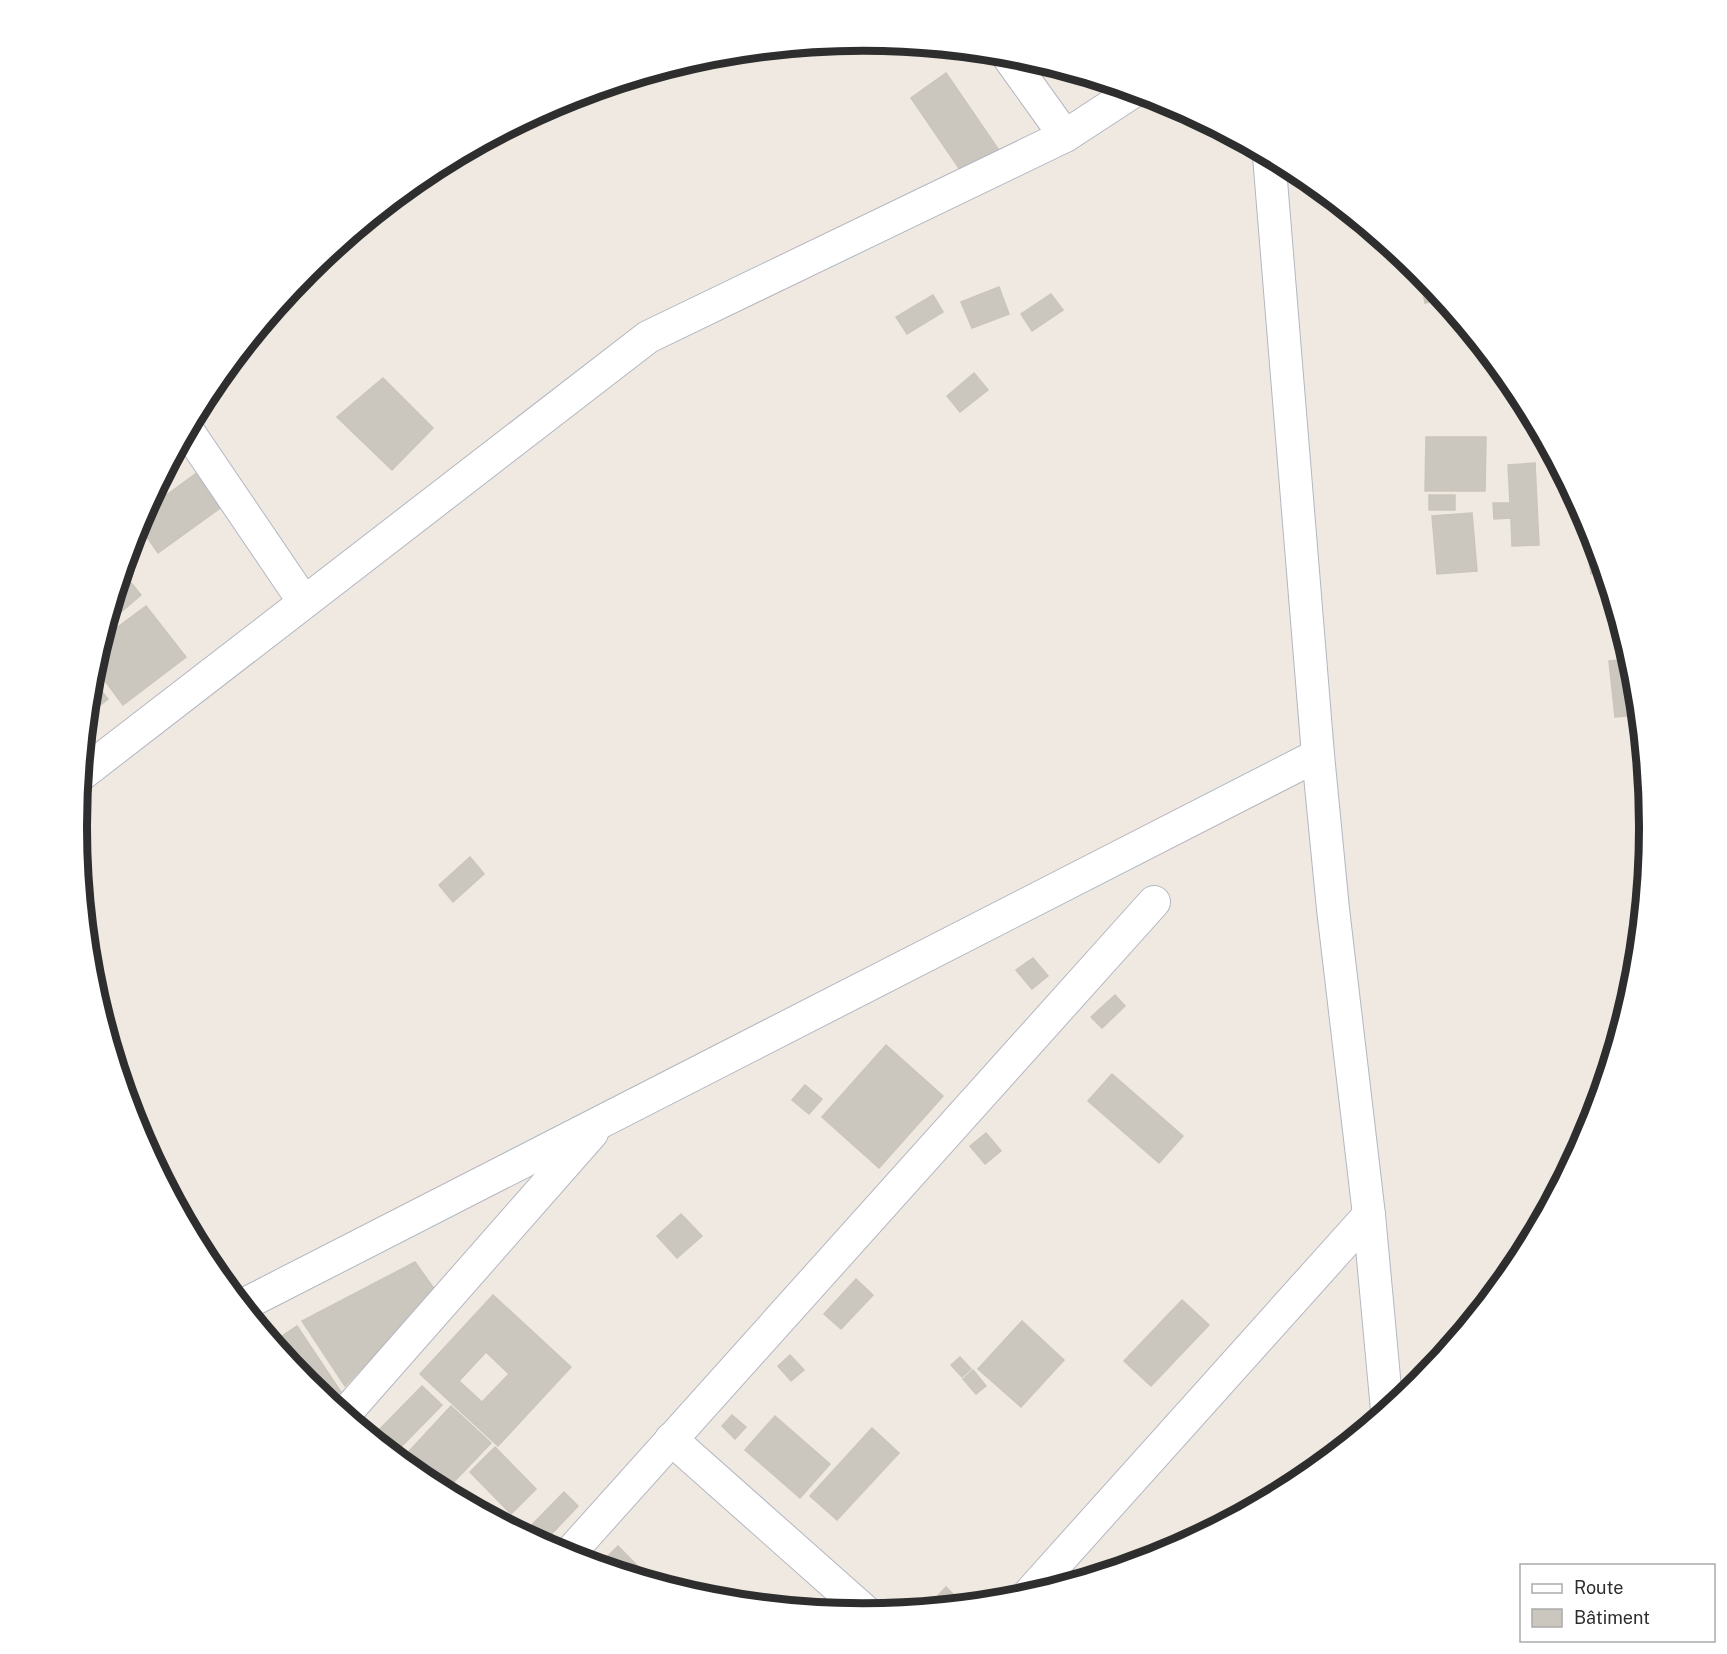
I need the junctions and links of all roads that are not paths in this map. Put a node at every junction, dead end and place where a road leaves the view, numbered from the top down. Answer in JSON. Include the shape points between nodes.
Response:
{"nodes":[{"id":1,"x":1015,"y":66,"type":"edge"},
{"id":2,"x":1125,"y":97,"type":"edge"},
{"id":3,"x":1065,"y":136,"type":"junction"},
{"id":4,"x":1270,"y":166,"type":"edge"},
{"id":5,"x":192,"y":437,"type":"edge"},
{"id":6,"x":304,"y":602,"type":"junction"},
{"id":7,"x":1318,"y":755,"type":"junction"},
{"id":8,"x":90,"y":768,"type":"edge"},
{"id":9,"x":1154,"y":902,"type":"dead end"},
{"id":10,"x":603,"y":1121,"type":"junction"},
{"id":11,"x":1369,"y":1215,"type":"junction"},
{"id":12,"x":250,"y":1301,"type":"edge"},
{"id":13,"x":1386,"y":1400,"type":"edge"},
{"id":14,"x":350,"y":1408,"type":"edge"},
{"id":15,"x":671,"y":1439,"type":"junction"},
{"id":16,"x":574,"y":1547,"type":"edge"},
{"id":17,"x":1039,"y":1583,"type":"edge"},
{"id":18,"x":855,"y":1603,"type":"edge"}],
"edges":[{"from":1,"to":3,"type":"street"},
{"from":2,"to":3,"type":"street"},
{"from":3,"to":6,"type":"street","via":[[648,337]]},
{"from":4,"to":7,"type":"street"},
{"from":5,"to":6,"type":"street"},
{"from":6,"to":8,"type":"street"},
{"from":7,"to":10,"type":"street"},
{"from":7,"to":11,"type":"street"},
{"from":9,"to":15,"type":"street"},
{"from":10,"to":12,"type":"street"},
{"from":10,"to":14,"type":"street"},
{"from":11,"to":13,"type":"street"},
{"from":11,"to":17,"type":"street"},
{"from":15,"to":16,"type":"street"},
{"from":15,"to":18,"type":"street"}]}
